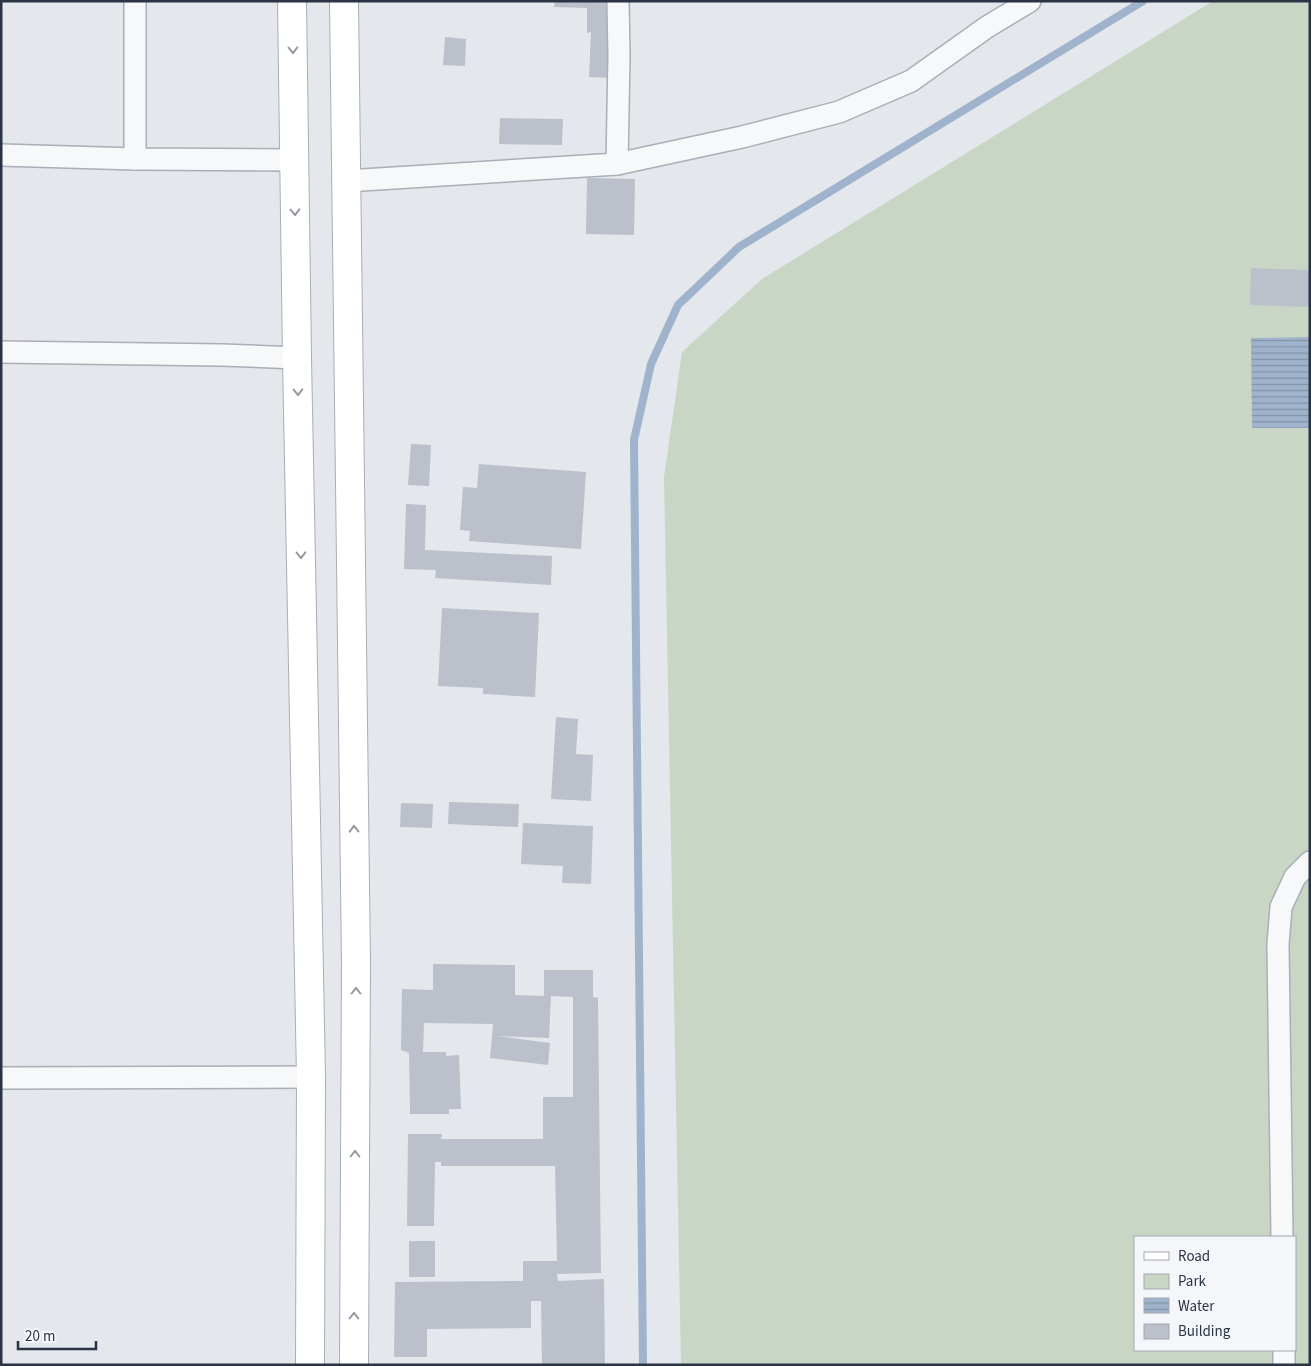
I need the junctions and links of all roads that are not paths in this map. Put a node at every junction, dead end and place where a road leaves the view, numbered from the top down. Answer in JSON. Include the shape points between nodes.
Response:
{"nodes":[{"id":1,"x":135,"y":1,"type":"edge"},
{"id":2,"x":292,"y":1,"type":"edge"},
{"id":3,"x":344,"y":1,"type":"edge"},
{"id":4,"x":618,"y":1,"type":"edge"},
{"id":5,"x":1030,"y":1,"type":"edge"},
{"id":6,"x":1,"y":155,"type":"edge"},
{"id":7,"x":135,"y":159,"type":"junction"},
{"id":8,"x":294,"y":160,"type":"junction"},
{"id":9,"x":618,"y":164,"type":"junction"},
{"id":10,"x":346,"y":181,"type":"junction"},
{"id":11,"x":1,"y":352,"type":"edge"},
{"id":12,"x":297,"y":358,"type":"junction"},
{"id":13,"x":1310,"y":862,"type":"edge"},
{"id":14,"x":311,"y":1077,"type":"junction"},
{"id":15,"x":1,"y":1078,"type":"edge"},
{"id":16,"x":1282,"y":1236,"type":"edge"},
{"id":17,"x":1284,"y":1351,"type":"edge"},
{"id":18,"x":310,"y":1365,"type":"edge"},
{"id":19,"x":354,"y":1365,"type":"edge"},
{"id":20,"x":1284,"y":1365,"type":"edge"}],
"edges":[{"from":1,"to":7,"type":"street"},
{"from":2,"to":8,"type":"main road","one_way":true},
{"from":3,"to":10,"type":"main road"},
{"from":4,"to":9,"type":"street"},
{"from":5,"to":9,"type":"street","via":[[911,81],[839,112]]},
{"from":6,"to":7,"type":"street"},
{"from":7,"to":8,"type":"street"},
{"from":8,"to":12,"type":"main road","one_way":true},
{"from":9,"to":10,"type":"street"},
{"from":19,"to":10,"type":"main road","one_way":true,"via":[[356,964]]},
{"from":11,"to":12,"type":"street"},
{"from":12,"to":14,"type":"main road","one_way":true},
{"from":13,"to":16,"type":"street","via":[[1295,877],[1281,907],[1278,944]]},
{"from":14,"to":15,"type":"street"},
{"from":14,"to":18,"type":"main road"},
{"from":17,"to":20,"type":"street"}]}
